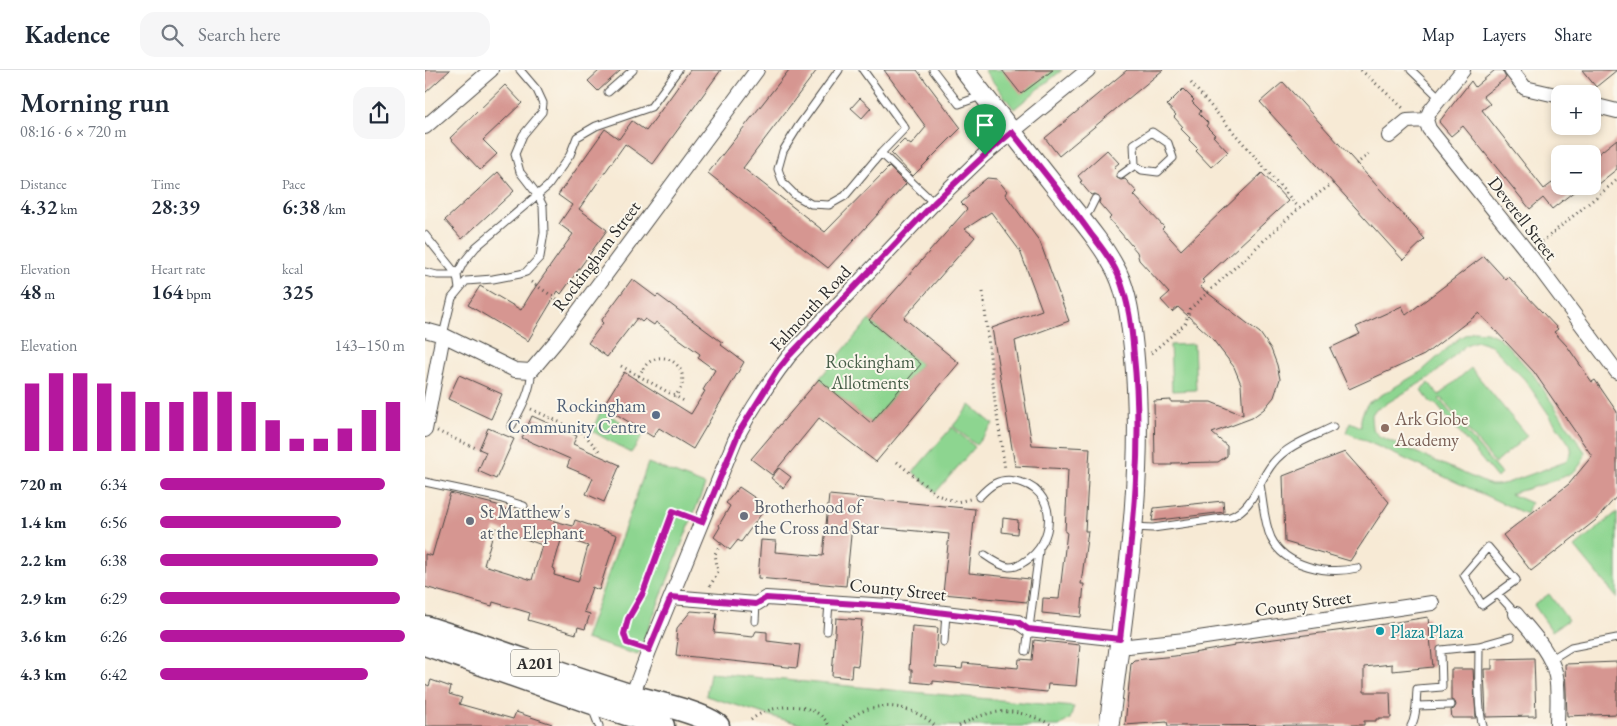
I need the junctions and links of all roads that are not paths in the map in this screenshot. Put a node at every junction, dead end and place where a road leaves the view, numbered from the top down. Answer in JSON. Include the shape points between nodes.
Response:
{"nodes":[{"id":1,"x":491,"y":70,"type":"edge"},
{"id":2,"x":633,"y":70,"type":"edge"},
{"id":3,"x":678,"y":70,"type":"edge"},
{"id":4,"x":757,"y":70,"type":"edge"},
{"id":5,"x":839,"y":70,"type":"edge"},
{"id":6,"x":863,"y":70,"type":"edge"},
{"id":7,"x":933,"y":70,"type":"edge"},
{"id":8,"x":964,"y":70,"type":"edge"},
{"id":9,"x":1088,"y":70,"type":"edge"},
{"id":10,"x":1411,"y":70,"type":"edge"},
{"id":11,"x":1463,"y":70,"type":"edge"},
{"id":12,"x":1511,"y":70,"type":"edge"},
{"id":13,"x":522,"y":71,"type":"edge"},
{"id":14,"x":608,"y":92,"type":"dead end"},
{"id":15,"x":983,"y":94,"type":"junction"},
{"id":16,"x":1551,"y":94,"type":"edge"},
{"id":17,"x":1440,"y":98,"type":"junction"},
{"id":18,"x":1601,"y":107,"type":"edge"},
{"id":19,"x":1617,"y":111,"type":"edge"},
{"id":20,"x":1419,"y":120,"type":"junction"},
{"id":21,"x":425,"y":127,"type":"edge"},
{"id":22,"x":1012,"y":132,"type":"junction"},
{"id":23,"x":1389,"y":136,"type":"dead end"},
{"id":24,"x":881,"y":153,"type":"junction"},
{"id":25,"x":1135,"y":165,"type":"junction"},
{"id":26,"x":1121,"y":175,"type":"dead end"},
{"id":27,"x":537,"y":194,"type":"junction"},
{"id":28,"x":1095,"y":199,"type":"dead end"},
{"id":29,"x":934,"y":203,"type":"junction"},
{"id":30,"x":1081,"y":219,"type":"junction"},
{"id":31,"x":425,"y":235,"type":"edge"},
{"id":32,"x":425,"y":272,"type":"edge"},
{"id":33,"x":457,"y":275,"type":"junction"},
{"id":34,"x":459,"y":289,"type":"junction"},
{"id":35,"x":425,"y":330,"type":"edge"},
{"id":36,"x":443,"y":335,"type":"junction"},
{"id":37,"x":531,"y":371,"type":"junction"},
{"id":38,"x":1617,"y":372,"type":"edge"},
{"id":39,"x":425,"y":428,"type":"edge"},
{"id":40,"x":511,"y":428,"type":"dead end"},
{"id":41,"x":1333,"y":428,"type":"dead end"},
{"id":42,"x":425,"y":482,"type":"edge"},
{"id":43,"x":1260,"y":484,"type":"junction"},
{"id":44,"x":979,"y":497,"type":"road end"},
{"id":45,"x":524,"y":506,"type":"dead end"},
{"id":46,"x":1133,"y":527,"type":"junction"},
{"id":47,"x":1039,"y":550,"type":"junction"},
{"id":48,"x":985,"y":555,"type":"dead end"},
{"id":49,"x":1357,"y":568,"type":"dead end"},
{"id":50,"x":1498,"y":594,"type":"junction"},
{"id":51,"x":671,"y":597,"type":"junction"},
{"id":52,"x":829,"y":602,"type":"junction"},
{"id":53,"x":1432,"y":603,"type":"dead end"},
{"id":54,"x":756,"y":604,"type":"junction"},
{"id":55,"x":946,"y":613,"type":"junction"},
{"id":56,"x":1516,"y":614,"type":"joint"},
{"id":57,"x":755,"y":621,"type":"dead end"},
{"id":58,"x":425,"y":627,"type":"edge"},
{"id":59,"x":1028,"y":629,"type":"junction"},
{"id":60,"x":827,"y":631,"type":"dead end"},
{"id":61,"x":1511,"y":637,"type":"dead end"},
{"id":62,"x":1617,"y":638,"type":"edge"},
{"id":63,"x":944,"y":642,"type":"dead end"},
{"id":64,"x":1119,"y":643,"type":"junction"},
{"id":65,"x":425,"y":644,"type":"edge"},
{"id":66,"x":1479,"y":646,"type":"junction"},
{"id":67,"x":1026,"y":651,"type":"dead end"},
{"id":68,"x":1550,"y":660,"type":"junction"},
{"id":69,"x":632,"y":696,"type":"junction"},
{"id":70,"x":590,"y":702,"type":"junction"},
{"id":71,"x":1451,"y":705,"type":"dead end"},
{"id":72,"x":1472,"y":705,"type":"dead end"},
{"id":73,"x":1480,"y":705,"type":"junction"},
{"id":74,"x":1416,"y":706,"type":"junction"},
{"id":75,"x":650,"y":724,"type":"edge"},
{"id":76,"x":599,"y":726,"type":"edge"},
{"id":77,"x":718,"y":726,"type":"edge"},
{"id":78,"x":1109,"y":726,"type":"edge"},
{"id":79,"x":1411,"y":726,"type":"edge"},
{"id":80,"x":1483,"y":726,"type":"edge"},
{"id":81,"x":1557,"y":726,"type":"edge"}],
"edges":[{"from":1,"to":21,"type":"street"},
{"from":2,"to":14,"type":"lane"},
{"from":3,"to":27,"type":"lane","via":[[651,107],[596,126],[577,137],[562,167],[548,186]]},
{"from":4,"to":37,"type":"street","name":"Rockingham Street"},
{"from":5,"to":24,"type":"lane","via":[[783,151],[779,169],[783,183],[811,204],[829,205],[845,196]]},
{"from":6,"to":24,"type":"lane","via":[[905,128]]},
{"from":7,"to":15,"type":"lane","via":[[959,104]]},
{"from":8,"to":15,"type":"main road"},
{"from":9,"to":22,"type":"street","name":"Falmouth Road"},
{"from":10,"to":17,"type":"lane"},
{"from":11,"to":17,"type":"street"},
{"from":12,"to":16,"type":"street","via":[[1525,88]]},
{"from":13,"to":27,"type":"lane","via":[[543,103],[542,112],[523,135],[515,154],[520,172]]},
{"from":15,"to":22,"type":"main road"},
{"from":17,"to":20,"type":"street"},
{"from":18,"to":19,"type":"street"},
{"from":20,"to":23,"type":"street","via":[[1407,121]]},
{"from":20,"to":38,"type":"street","name":"Deverell Street","via":[[1529,254]]},
{"from":22,"to":29,"type":"street","name":"Falmouth Road"},
{"from":22,"to":30,"type":"main road"},
{"from":24,"to":29,"type":"lane"},
{"from":25,"to":25,"type":"lane","via":[[1134,144],[1152,132],[1168,143],[1173,158],[1158,172],[1142,170]]},
{"from":25,"to":26,"type":"lane"},
{"from":27,"to":33,"type":"lane","via":[[476,247]]},
{"from":27,"to":34,"type":"lane","via":[[545,217],[540,257],[521,274],[466,281]]},
{"from":28,"to":30,"type":"lane"},
{"from":29,"to":51,"type":"street","name":"Falmouth Road","via":[[777,371],[739,432]]},
{"from":30,"to":46,"type":"main road","via":[[1118,275],[1131,320],[1138,404]]},
{"from":31,"to":33,"type":"lane"},
{"from":32,"to":33,"type":"lane"},
{"from":33,"to":34,"type":"lane"},
{"from":34,"to":36,"type":"lane","via":[[452,298]]},
{"from":35,"to":36,"type":"street"},
{"from":36,"to":37,"type":"street","via":[[515,370]]},
{"from":36,"to":39,"type":"street"},
{"from":37,"to":40,"type":"lane","via":[[523,404]]},
{"from":41,"to":43,"type":"lane","via":[[1300,442],[1282,454]]},
{"from":42,"to":45,"type":"lane"},
{"from":43,"to":46,"type":"lane","via":[[1246,506],[1230,517],[1153,528]]},
{"from":43,"to":49,"type":"lane","via":[[1271,539],[1283,553],[1315,568],[1333,571]]},
{"from":44,"to":47,"type":"lane","via":[[996,482],[1023,482],[1032,487],[1046,503],[1048,515],[1048,529]]},
{"from":46,"to":64,"type":"main road"},
{"from":47,"to":48,"type":"lane","via":[[1019,565],[1009,567]]},
{"from":47,"to":59,"type":"lane"},
{"from":50,"to":50,"type":"lane","via":[[1482,605],[1464,575],[1488,548],[1516,580]]},
{"from":50,"to":56,"type":"lane"},
{"from":51,"to":54,"type":"street","name":"County Street"},
{"from":51,"to":69,"type":"street","name":"Falmouth Road"},
{"from":52,"to":54,"type":"street","name":"County Street","via":[[766,598]]},
{"from":52,"to":55,"type":"street","name":"County Street"},
{"from":52,"to":60,"type":"lane"},
{"from":53,"to":64,"type":"street","name":"County Street","via":[[1185,640]]},
{"from":54,"to":57,"type":"lane"},
{"from":55,"to":59,"type":"street","name":"County Street","via":[[1018,622]]},
{"from":55,"to":63,"type":"lane"},
{"from":56,"to":68,"type":"street"},
{"from":58,"to":69,"type":"highway","number":"A201"},
{"from":59,"to":64,"type":"street","name":"County Street"},
{"from":59,"to":67,"type":"lane"},
{"from":61,"to":66,"type":"lane"},
{"from":62,"to":68,"type":"lane","via":[[1571,647]]},
{"from":64,"to":78,"type":"main road"},
{"from":65,"to":70,"type":"highway","number":"A201"},
{"from":66,"to":73,"type":"lane"},
{"from":66,"to":74,"type":"lane","via":[[1441,650],[1442,687],[1417,689]]},
{"from":68,"to":81,"type":"street","via":[[1556,675]]},
{"from":69,"to":77,"type":"highway","number":"A201","via":[[712,720]]},
{"from":70,"to":75,"type":"highway","number":"A201"},
{"from":70,"to":76,"type":"lane"},
{"from":71,"to":74,"type":"lane"},
{"from":72,"to":73,"type":"lane"},
{"from":73,"to":80,"type":"lane"},
{"from":74,"to":79,"type":"lane"}]}
